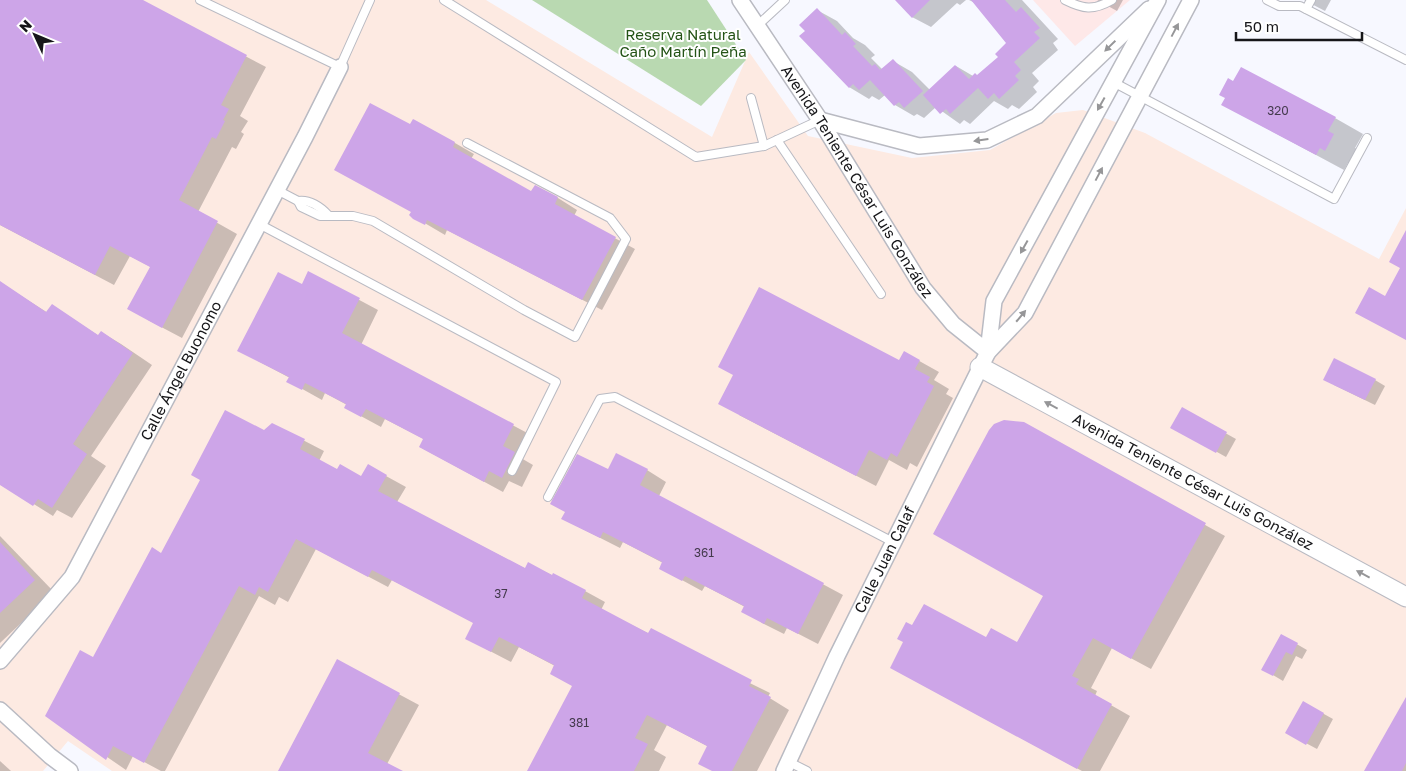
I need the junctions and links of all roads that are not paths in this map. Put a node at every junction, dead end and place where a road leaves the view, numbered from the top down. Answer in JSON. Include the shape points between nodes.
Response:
{"nodes":[{"id":1,"x":200,"y":0,"type":"edge"},
{"id":2,"x":370,"y":0,"type":"edge"},
{"id":3,"x":444,"y":0,"type":"edge"},
{"id":4,"x":740,"y":0,"type":"edge"},
{"id":5,"x":785,"y":0,"type":"edge"},
{"id":6,"x":1065,"y":0,"type":"edge"},
{"id":7,"x":1112,"y":0,"type":"edge"},
{"id":8,"x":1158,"y":0,"type":"edge"},
{"id":9,"x":1191,"y":0,"type":"edge"},
{"id":10,"x":1267,"y":0,"type":"edge"},
{"id":11,"x":1311,"y":0,"type":"edge"},
{"id":12,"x":1306,"y":9,"type":"junction"},
{"id":13,"x":757,"y":26,"type":"junction"},
{"id":14,"x":1406,"y":60,"type":"edge"},
{"id":15,"x":340,"y":67,"type":"junction"},
{"id":16,"x":1113,"y":82,"type":"junction"},
{"id":17,"x":1140,"y":96,"type":"junction"},
{"id":18,"x":751,"y":98,"type":"dead end"},
{"id":19,"x":820,"y":120,"type":"junction"},
{"id":20,"x":1367,"y":138,"type":"dead end"},
{"id":21,"x":777,"y":140,"type":"junction"},
{"id":22,"x":467,"y":143,"type":"dead end"},
{"id":23,"x":764,"y":146,"type":"junction"},
{"id":24,"x":277,"y":190,"type":"junction"},
{"id":25,"x":258,"y":224,"type":"junction"},
{"id":26,"x":881,"y":294,"type":"dead end"},
{"id":27,"x":984,"y":359,"type":"junction"},
{"id":28,"x":512,"y":471,"type":"dead end"},
{"id":29,"x":548,"y":496,"type":"dead end"},
{"id":30,"x":894,"y":542,"type":"junction"},
{"id":31,"x":1406,"y":597,"type":"edge"},
{"id":32,"x":0,"y":662,"type":"edge"},
{"id":33,"x":0,"y":710,"type":"edge"},
{"id":34,"x":787,"y":766,"type":"edge"},
{"id":35,"x":70,"y":771,"type":"edge"},
{"id":36,"x":807,"y":771,"type":"edge"}],
"edges":[{"from":1,"to":15,"type":"lane"},
{"from":2,"to":15,"type":"lane"},
{"from":3,"to":23,"type":"lane","via":[[696,157]]},
{"from":4,"to":13,"type":"street","name":"Avenida Teniente César Luis González"},
{"from":5,"to":13,"type":"lane"},
{"from":6,"to":7,"type":"lane","via":[[1082,9]]},
{"from":8,"to":16,"type":"street"},
{"from":8,"to":19,"type":"street","one_way":true,"via":[[1037,116],[987,140],[919,146]]},
{"from":17,"to":9,"type":"street","one_way":true},
{"from":10,"to":12,"type":"lane","via":[[1279,6]]},
{"from":11,"to":12,"type":"lane"},
{"from":12,"to":14,"type":"lane"},
{"from":13,"to":19,"type":"street","name":"Avenida Teniente César Luis González"},
{"from":15,"to":24,"type":"street","name":"Calle Ángel Buonomo"},
{"from":16,"to":17,"type":"lane"},
{"from":16,"to":27,"type":"street","one_way":true,"via":[[994,301]]},
{"from":17,"to":20,"type":"lane","via":[[1334,199]]},
{"from":27,"to":17,"type":"street","one_way":true,"via":[[1025,313]]},
{"from":18,"to":23,"type":"lane"},
{"from":19,"to":21,"type":"lane"},
{"from":19,"to":27,"type":"street","name":"Avenida Teniente César Luis González","via":[[923,288]]},
{"from":21,"to":23,"type":"lane"},
{"from":21,"to":26,"type":"lane"},
{"from":22,"to":24,"type":"lane","via":[[610,218],[626,239],[575,337],[372,221],[352,216],[320,216]]},
{"from":24,"to":25,"type":"street","name":"Calle Ángel Buonomo"},
{"from":25,"to":28,"type":"lane","via":[[556,382]]},
{"from":25,"to":32,"type":"street","name":"Calle Ángel Buonomo","via":[[72,577]]},
{"from":27,"to":30,"type":"street","name":"Calle Juan Calaf"},
{"from":31,"to":27,"type":"street","name":"Avenida Teniente César Luis González","one_way":true},
{"from":29,"to":30,"type":"lane","via":[[600,399],[615,397]]},
{"from":30,"to":34,"type":"street","name":"Calle Juan Calaf"},
{"from":33,"to":35,"type":"street"},
{"from":34,"to":36,"type":"lane"}]}
